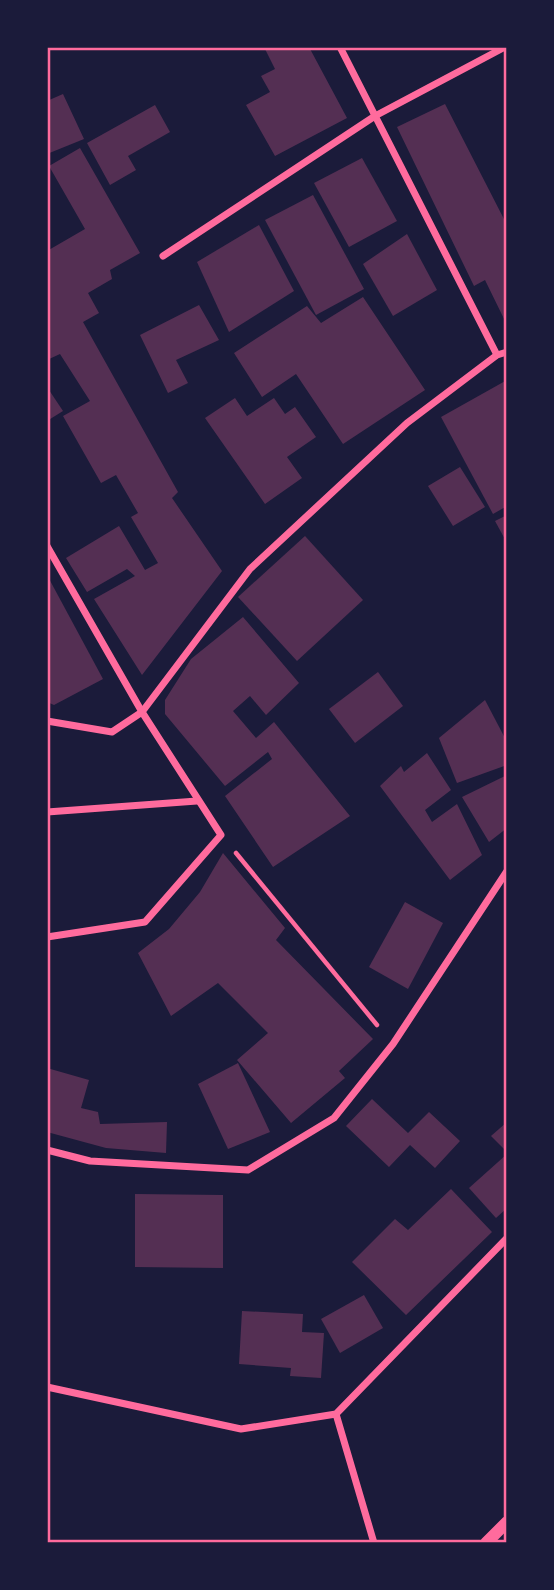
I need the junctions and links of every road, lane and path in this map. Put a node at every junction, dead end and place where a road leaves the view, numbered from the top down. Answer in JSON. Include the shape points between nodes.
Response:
{"nodes":[{"id":1,"x":340,"y":47,"type":"edge"},
{"id":2,"x":505,"y":47,"type":"edge"},
{"id":3,"x":375,"y":116,"type":"junction"},
{"id":4,"x":163,"y":256,"type":"dead end"},
{"id":5,"x":507,"y":352,"type":"edge"},
{"id":6,"x":497,"y":355,"type":"junction"},
{"id":7,"x":47,"y":546,"type":"edge"},
{"id":8,"x":142,"y":712,"type":"junction"},
{"id":9,"x":47,"y":721,"type":"edge"},
{"id":10,"x":197,"y":801,"type":"junction"},
{"id":11,"x":47,"y":812,"type":"edge"},
{"id":12,"x":221,"y":835,"type":"junction"},
{"id":13,"x":507,"y":871,"type":"edge"},
{"id":14,"x":47,"y":937,"type":"edge"},
{"id":15,"x":393,"y":1044,"type":"junction"},
{"id":16,"x":47,"y":1150,"type":"edge"},
{"id":17,"x":507,"y":1238,"type":"edge"},
{"id":18,"x":47,"y":1387,"type":"edge"},
{"id":19,"x":336,"y":1414,"type":"junction"},
{"id":20,"x":507,"y":1522,"type":"edge"},
{"id":21,"x":374,"y":1543,"type":"edge"},
{"id":22,"x":486,"y":1543,"type":"edge"}],
"edges":[{"from":1,"to":3,"type":"street"},
{"from":2,"to":3,"type":"street"},
{"from":3,"to":4,"type":"street"},
{"from":3,"to":6,"type":"street"},
{"from":5,"to":6,"type":"street"},
{"from":6,"to":8,"type":"street","via":[[407,423],[250,569]]},
{"from":7,"to":8,"type":"street"},
{"from":8,"to":9,"type":"street","via":[[112,732]]},
{"from":8,"to":10,"type":"street"},
{"from":10,"to":11,"type":"street"},
{"from":10,"to":12,"type":"street"},
{"from":12,"to":14,"type":"street","via":[[145,922]]},
{"from":12,"to":15,"type":"path"},
{"from":13,"to":15,"type":"street"},
{"from":15,"to":16,"type":"street","via":[[334,1118],[248,1170],[90,1161]]},
{"from":17,"to":19,"type":"street"},
{"from":18,"to":19,"type":"street","via":[[241,1429]]},
{"from":19,"to":21,"type":"street"},
{"from":20,"to":22,"type":"street"}]}
